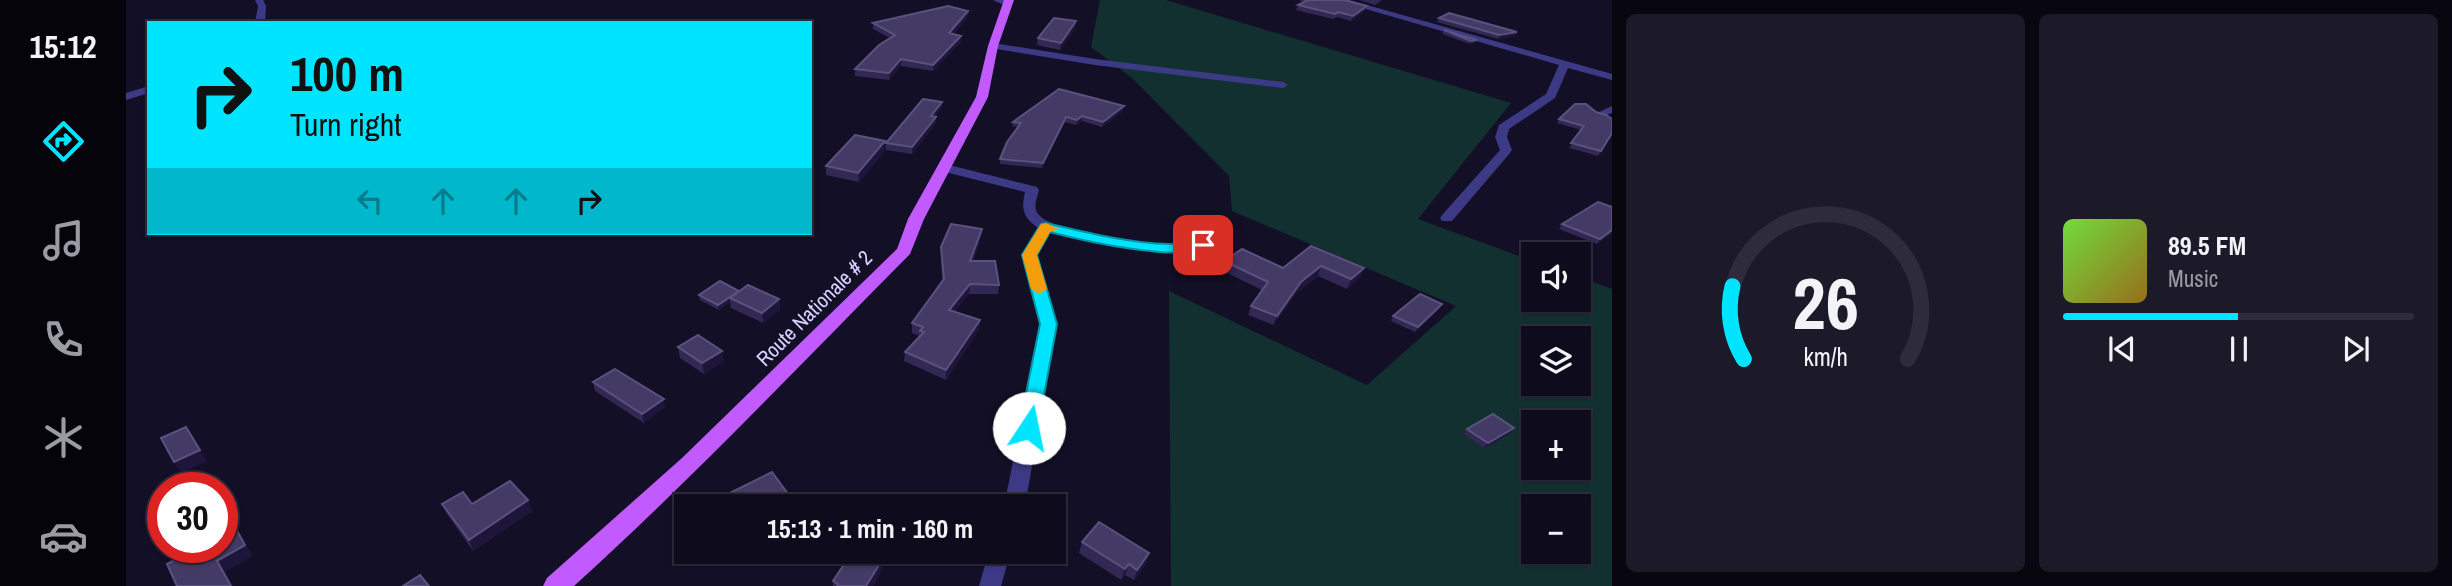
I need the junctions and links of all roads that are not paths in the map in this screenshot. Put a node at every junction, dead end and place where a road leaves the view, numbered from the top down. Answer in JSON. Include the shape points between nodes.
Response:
{"nodes":[{"id":1,"x":260,"y":0,"type":"edge"},
{"id":2,"x":1339,"y":0,"type":"edge"},
{"id":3,"x":1005,"y":1,"type":"edge"},
{"id":4,"x":260,"y":21,"type":"edge"},
{"id":5,"x":993,"y":46,"type":"junction"},
{"id":6,"x":1565,"y":62,"type":"junction"},
{"id":7,"x":1612,"y":77,"type":"edge"},
{"id":8,"x":1283,"y":85,"type":"dead end"},
{"id":9,"x":147,"y":90,"type":"edge"},
{"id":10,"x":126,"y":97,"type":"edge"},
{"id":11,"x":945,"y":168,"type":"junction"},
{"id":12,"x":1447,"y":218,"type":"dead end"},
{"id":13,"x":1046,"y":227,"type":"junction"},
{"id":14,"x":1203,"y":245,"type":"dead end"},
{"id":15,"x":1016,"y":494,"type":"edge"},
{"id":16,"x":996,"y":564,"type":"edge"},
{"id":17,"x":556,"y":586,"type":"edge"},
{"id":18,"x":990,"y":586,"type":"edge"}],
"edges":[{"from":1,"to":4,"type":"street"},
{"from":2,"to":6,"type":"street"},
{"from":3,"to":5,"type":"main road","name":"Route Nationale # 2"},
{"from":5,"to":8,"type":"street"},
{"from":5,"to":11,"type":"main road","name":"Route Nationale # 2","via":[[982,97]]},
{"from":6,"to":7,"type":"street"},
{"from":6,"to":12,"type":"street","via":[[1551,96],[1503,128],[1506,150]]},
{"from":9,"to":10,"type":"street"},
{"from":11,"to":13,"type":"street","via":[[1032,190],[1028,208]]},
{"from":11,"to":17,"type":"main road","name":"Route Nationale # 2","via":[[904,251]]},
{"from":13,"to":14,"type":"street","via":[[1170,249]]},
{"from":13,"to":15,"type":"street","via":[[1030,255],[1049,324]]},
{"from":16,"to":18,"type":"street"}]}
